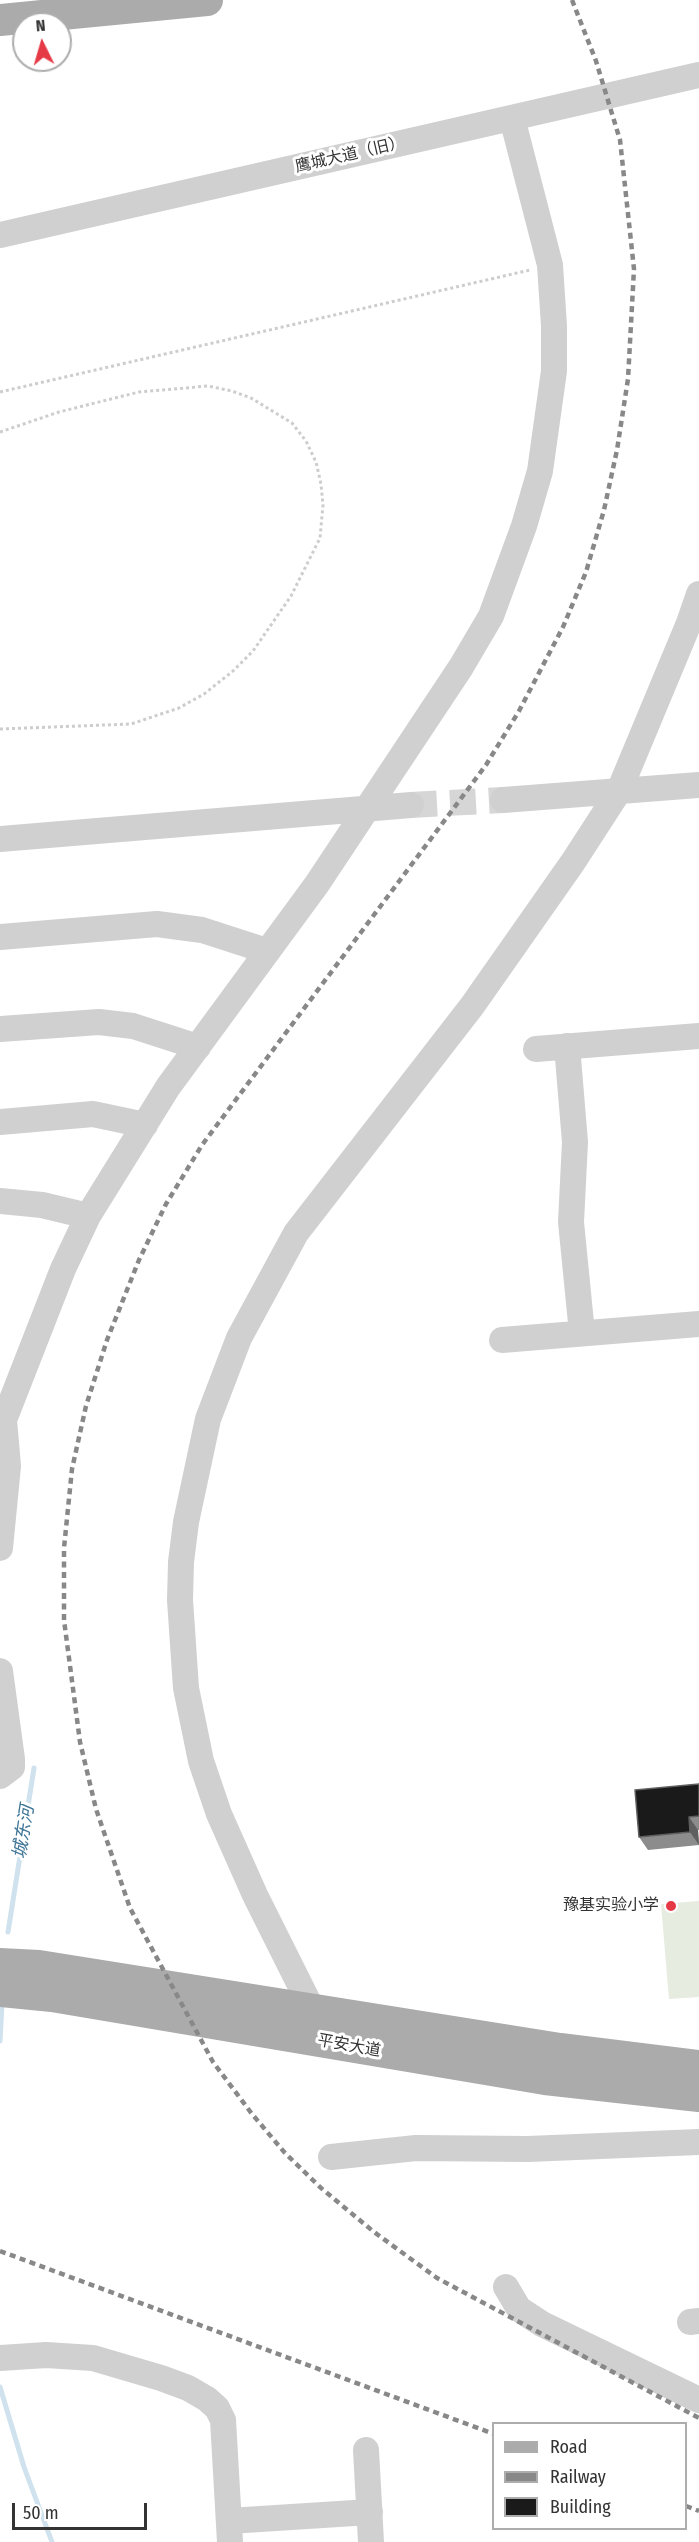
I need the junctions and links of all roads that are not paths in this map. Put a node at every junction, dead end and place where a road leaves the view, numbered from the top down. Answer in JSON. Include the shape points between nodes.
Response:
{"nodes":[{"id":1,"x":207,"y":0,"type":"edge"},
{"id":2,"x":0,"y":20,"type":"edge"},
{"id":3,"x":699,"y":75,"type":"edge"},
{"id":4,"x":512,"y":118,"type":"junction"},
{"id":5,"x":0,"y":235,"type":"edge"},
{"id":6,"x":699,"y":594,"type":"edge"},
{"id":7,"x":699,"y":785,"type":"edge"},
{"id":8,"x":619,"y":791,"type":"junction"},
{"id":9,"x":503,"y":800,"type":"tunnel mouth"},
{"id":10,"x":411,"y":805,"type":"tunnel mouth"},
{"id":11,"x":366,"y":810,"type":"junction"},
{"id":12,"x":0,"y":839,"type":"edge"},
{"id":13,"x":0,"y":937,"type":"edge"},
{"id":14,"x":267,"y":951,"type":"junction"},
{"id":15,"x":0,"y":1029,"type":"edge"},
{"id":16,"x":699,"y":1036,"type":"edge"},
{"id":17,"x":567,"y":1046,"type":"junction"},
{"id":18,"x":198,"y":1047,"type":"junction"},
{"id":19,"x":536,"y":1049,"type":"dead end"},
{"id":20,"x":0,"y":1122,"type":"edge"},
{"id":21,"x":145,"y":1125,"type":"junction"},
{"id":22,"x":0,"y":1201,"type":"edge"},
{"id":23,"x":88,"y":1216,"type":"junction"},
{"id":24,"x":699,"y":1324,"type":"edge"},
{"id":25,"x":582,"y":1333,"type":"junction"},
{"id":26,"x":502,"y":1340,"type":"dead end"},
{"id":27,"x":0,"y":1548,"type":"edge"},
{"id":28,"x":0,"y":1671,"type":"edge"},
{"id":29,"x":0,"y":1776,"type":"edge"},
{"id":30,"x":0,"y":1964,"type":"edge"},
{"id":31,"x":0,"y":1991,"type":"edge"},
{"id":32,"x":313,"y":2011,"type":"junction"},
{"id":33,"x":699,"y":2066,"type":"edge"},
{"id":34,"x":699,"y":2096,"type":"edge"},
{"id":35,"x":699,"y":2142,"type":"edge"},
{"id":36,"x":331,"y":2157,"type":"dead end"},
{"id":37,"x":507,"y":2287,"type":"dead end"},
{"id":38,"x":3,"y":2358,"type":"edge"},
{"id":39,"x":699,"y":2400,"type":"edge"},
{"id":40,"x":366,"y":2450,"type":"dead end"},
{"id":41,"x":370,"y":2512,"type":"junction"},
{"id":42,"x":230,"y":2531,"type":"edge"},
{"id":43,"x":371,"y":2542,"type":"edge"}],
"edges":[{"from":1,"to":2,"type":"main road"},
{"from":3,"to":4,"type":"street","name":"鹰城大道（旧）"},
{"from":4,"to":5,"type":"street","name":"鹰城大道（旧）"},
{"from":4,"to":11,"type":"street","via":[[550,266],[554,371],[540,471],[491,616]]},
{"from":6,"to":8,"type":"street"},
{"from":7,"to":8,"type":"street"},
{"from":8,"to":9,"type":"street"},
{"from":8,"to":32,"type":"street","via":[[472,1006],[296,1233],[239,1338],[206,1430],[181,1562],[182,1646],[192,1724],[201,1761],[235,1851]]},
{"from":10,"to":11,"type":"street"},
{"from":11,"to":12,"type":"street"},
{"from":11,"to":14,"type":"street"},
{"from":13,"to":14,"type":"street","via":[[157,924],[202,930]]},
{"from":14,"to":18,"type":"street"},
{"from":15,"to":18,"type":"street","via":[[99,1022],[143,1028]]},
{"from":16,"to":17,"type":"street"},
{"from":17,"to":19,"type":"street"},
{"from":17,"to":25,"type":"street","via":[[575,1142],[571,1222]]},
{"from":18,"to":21,"type":"street"},
{"from":20,"to":21,"type":"street","via":[[93,1114]]},
{"from":21,"to":23,"type":"street"},
{"from":22,"to":23,"type":"street","via":[[42,1205]]},
{"from":23,"to":27,"type":"street","via":[[4,1420],[8,1466]]},
{"from":24,"to":25,"type":"street"},
{"from":25,"to":26,"type":"street"},
{"from":28,"to":29,"type":"street","via":[[12,1759],[8,1773]]},
{"from":30,"to":32,"type":"main road","name":"平安大道","via":[[39,1966]]},
{"from":31,"to":34,"type":"main road","name":"平安大道","via":[[52,1996],[545,2079]]},
{"from":32,"to":33,"type":"main road","name":"平安大道"},
{"from":35,"to":36,"type":"street","via":[[528,2149],[416,2148]]},
{"from":37,"to":39,"type":"street","via":[[519,2309],[542,2324]]},
{"from":38,"to":42,"type":"street","via":[[93,2358],[161,2378],[207,2399],[223,2420]]},
{"from":40,"to":41,"type":"street"},
{"from":41,"to":42,"type":"street"},
{"from":41,"to":43,"type":"street"}]}
